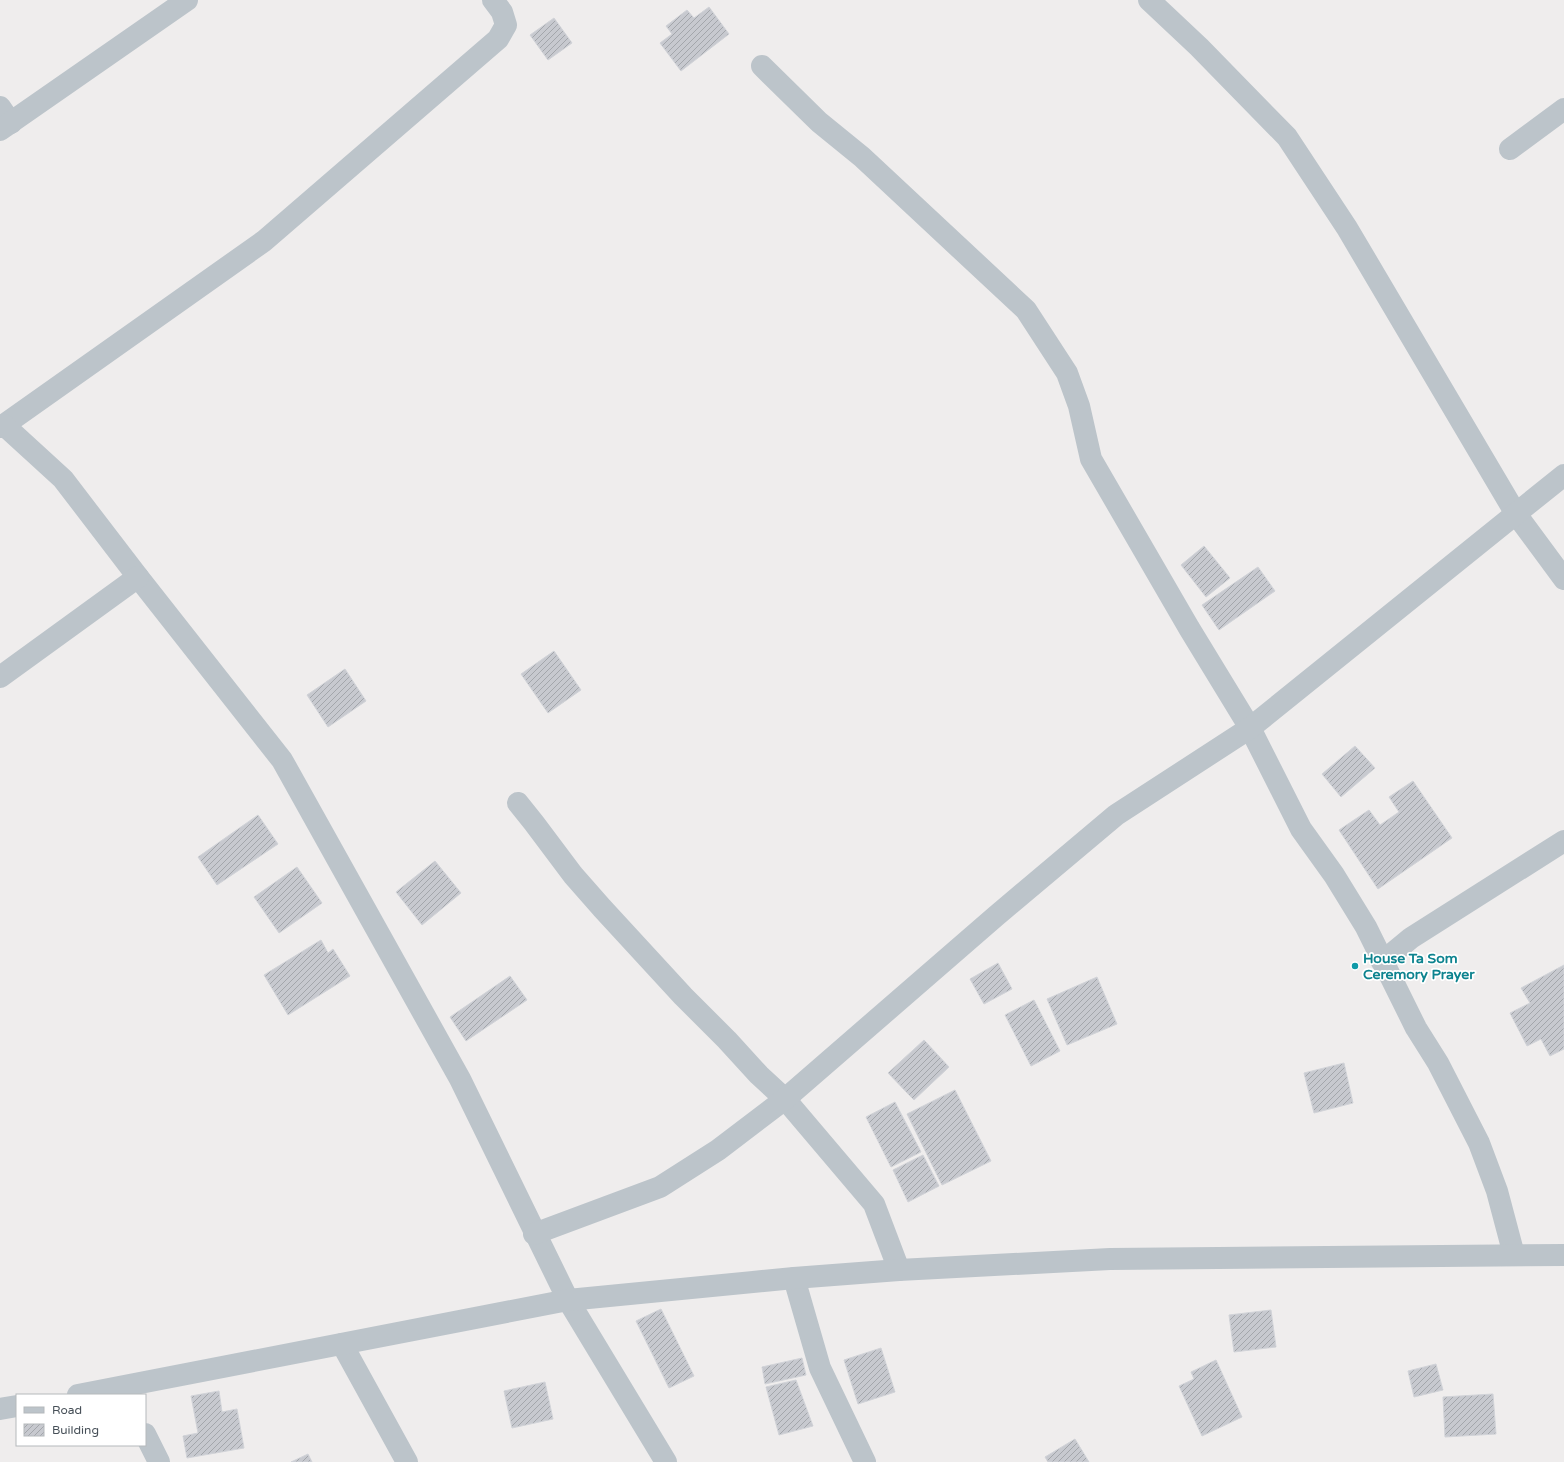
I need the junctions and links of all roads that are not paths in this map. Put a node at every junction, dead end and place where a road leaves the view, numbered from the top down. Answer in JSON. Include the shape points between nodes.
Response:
{"nodes":[{"id":1,"x":187,"y":0,"type":"edge"},
{"id":2,"x":493,"y":0,"type":"edge"},
{"id":3,"x":1149,"y":0,"type":"edge"},
{"id":4,"x":762,"y":66,"type":"dead end"},
{"id":5,"x":1564,"y":109,"type":"edge"},
{"id":6,"x":4,"y":120,"type":"edge"},
{"id":7,"x":1510,"y":149,"type":"dead end"},
{"id":8,"x":2,"y":426,"type":"edge"},
{"id":9,"x":1564,"y":475,"type":"edge"},
{"id":10,"x":1516,"y":514,"type":"junction"},
{"id":11,"x":138,"y":577,"type":"junction"},
{"id":12,"x":1564,"y":579,"type":"edge"},
{"id":13,"x":0,"y":677,"type":"edge"},
{"id":14,"x":1250,"y":728,"type":"junction"},
{"id":15,"x":518,"y":803,"type":"dead end"},
{"id":16,"x":1564,"y":841,"type":"edge"},
{"id":17,"x":1382,"y":962,"type":"junction"},
{"id":18,"x":785,"y":1099,"type":"junction"},
{"id":19,"x":534,"y":1234,"type":"junction"},
{"id":20,"x":1514,"y":1255,"type":"junction"},
{"id":21,"x":1564,"y":1255,"type":"edge"},
{"id":22,"x":899,"y":1270,"type":"junction"},
{"id":23,"x":794,"y":1278,"type":"junction"},
{"id":24,"x":568,"y":1300,"type":"junction"},
{"id":25,"x":342,"y":1344,"type":"junction"},
{"id":26,"x":123,"y":1391,"type":"edge"},
{"id":27,"x":89,"y":1394,"type":"edge"},
{"id":28,"x":16,"y":1406,"type":"edge"},
{"id":29,"x":0,"y":1409,"type":"edge"},
{"id":30,"x":146,"y":1436,"type":"edge"},
{"id":31,"x":159,"y":1462,"type":"edge"},
{"id":32,"x":407,"y":1462,"type":"edge"},
{"id":33,"x":666,"y":1462,"type":"edge"},
{"id":34,"x":866,"y":1462,"type":"edge"}],
"edges":[{"from":1,"to":6,"type":"street"},
{"from":2,"to":8,"type":"street","via":[[502,12],[506,25],[498,38],[264,241]]},
{"from":3,"to":10,"type":"street","via":[[1288,137],[1347,228]]},
{"from":4,"to":14,"type":"street","via":[[819,122],[862,157],[1026,310],[1067,373],[1079,406],[1091,459]]},
{"from":5,"to":7,"type":"street"},
{"from":8,"to":11,"type":"street","via":[[63,479]]},
{"from":9,"to":10,"type":"street"},
{"from":10,"to":12,"type":"street"},
{"from":10,"to":14,"type":"street"},
{"from":11,"to":13,"type":"street"},
{"from":11,"to":19,"type":"street","via":[[282,760],[460,1079]]},
{"from":14,"to":17,"type":"street","via":[[1301,829],[1358,914]]},
{"from":14,"to":18,"type":"street","via":[[1116,815]]},
{"from":15,"to":18,"type":"street","via":[[573,875],[638,948]]},
{"from":16,"to":17,"type":"street","via":[[1411,938]]},
{"from":17,"to":20,"type":"street","via":[[1479,1143],[1498,1191]]},
{"from":18,"to":19,"type":"street","via":[[718,1150],[660,1187]]},
{"from":18,"to":22,"type":"street","via":[[874,1204]]},
{"from":19,"to":24,"type":"street"},
{"from":20,"to":21,"type":"street"},
{"from":20,"to":22,"type":"street","via":[[1110,1259]]},
{"from":22,"to":23,"type":"street"},
{"from":23,"to":24,"type":"street"},
{"from":23,"to":34,"type":"street","via":[[820,1368]]},
{"from":24,"to":25,"type":"street"},
{"from":24,"to":33,"type":"street"},
{"from":25,"to":26,"type":"street"},
{"from":25,"to":32,"type":"street"},
{"from":26,"to":27,"type":"street"},
{"from":28,"to":29,"type":"street"},
{"from":30,"to":31,"type":"street"}]}
